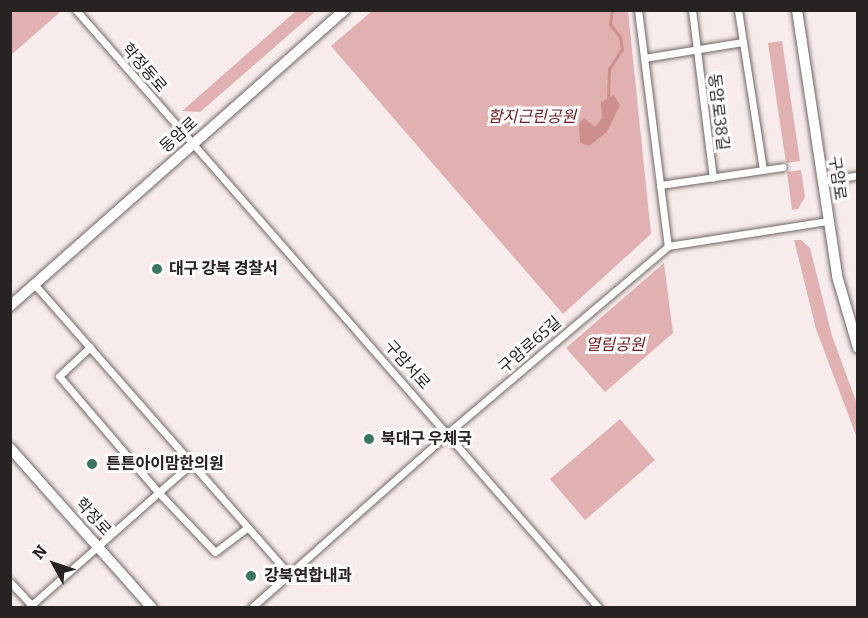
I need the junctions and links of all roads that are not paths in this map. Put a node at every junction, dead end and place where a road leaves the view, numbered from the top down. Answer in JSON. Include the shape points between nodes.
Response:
{"nodes":[{"id":1,"x":76,"y":10,"type":"edge"},
{"id":2,"x":345,"y":10,"type":"edge"},
{"id":3,"x":639,"y":10,"type":"edge"},
{"id":4,"x":692,"y":10,"type":"edge"},
{"id":5,"x":738,"y":10,"type":"edge"},
{"id":6,"x":797,"y":10,"type":"edge"},
{"id":7,"x":743,"y":42,"type":"junction"},
{"id":8,"x":697,"y":50,"type":"junction"},
{"id":9,"x":644,"y":58,"type":"junction"},
{"id":10,"x":191,"y":143,"type":"junction"},
{"id":11,"x":783,"y":167,"type":"dead end"},
{"id":12,"x":763,"y":170,"type":"junction"},
{"id":13,"x":858,"y":175,"type":"edge"},
{"id":14,"x":713,"y":178,"type":"junction"},
{"id":15,"x":822,"y":181,"type":"junction"},
{"id":16,"x":660,"y":185,"type":"junction"},
{"id":17,"x":828,"y":220,"type":"junction"},
{"id":18,"x":668,"y":246,"type":"junction"},
{"id":19,"x":35,"y":285,"type":"junction"},
{"id":20,"x":10,"y":306,"type":"edge"},
{"id":21,"x":90,"y":347,"type":"junction"},
{"id":22,"x":858,"y":348,"type":"edge"},
{"id":23,"x":448,"y":432,"type":"junction"},
{"id":24,"x":10,"y":448,"type":"edge"},
{"id":25,"x":192,"y":463,"type":"junction"},
{"id":26,"x":159,"y":492,"type":"junction"},
{"id":27,"x":248,"y":527,"type":"junction"},
{"id":28,"x":99,"y":546,"type":"junction"},
{"id":29,"x":288,"y":573,"type":"junction"},
{"id":30,"x":10,"y":582,"type":"edge"},
{"id":31,"x":31,"y":607,"type":"edge"},
{"id":32,"x":152,"y":608,"type":"edge"},
{"id":33,"x":251,"y":608,"type":"edge"},
{"id":34,"x":599,"y":608,"type":"edge"}],
"edges":[{"from":1,"to":10,"type":"street","name":"학정동로"},
{"from":2,"to":10,"type":"main road","name":"동암로"},
{"from":3,"to":9,"type":"street"},
{"from":4,"to":8,"type":"street","name":"동암로38길"},
{"from":5,"to":7,"type":"street"},
{"from":6,"to":15,"type":"main road","name":"구암로"},
{"from":7,"to":8,"type":"street"},
{"from":7,"to":12,"type":"street"},
{"from":8,"to":9,"type":"street"},
{"from":8,"to":14,"type":"street","name":"동암로38길"},
{"from":9,"to":16,"type":"street"},
{"from":10,"to":19,"type":"main road","name":"동암로"},
{"from":10,"to":23,"type":"street","name":"구암서로"},
{"from":11,"to":12,"type":"street"},
{"from":12,"to":14,"type":"street"},
{"from":13,"to":15,"type":"street"},
{"from":14,"to":16,"type":"street"},
{"from":15,"to":17,"type":"main road","name":"구암로"},
{"from":16,"to":18,"type":"street"},
{"from":17,"to":18,"type":"street"},
{"from":17,"to":22,"type":"main road","name":"구암로","via":[[837,276]]},
{"from":18,"to":23,"type":"street","name":"구암로65길"},
{"from":19,"to":20,"type":"main road","name":"동암로"},
{"from":19,"to":21,"type":"street"},
{"from":21,"to":25,"type":"street"},
{"from":21,"to":26,"type":"street","via":[[59,376]]},
{"from":23,"to":29,"type":"street","name":"구암로65길"},
{"from":23,"to":34,"type":"street","name":"구암서로"},
{"from":24,"to":28,"type":"main road","name":"학정로"},
{"from":25,"to":26,"type":"street"},
{"from":25,"to":27,"type":"street"},
{"from":26,"to":27,"type":"street","via":[[215,552]]},
{"from":26,"to":28,"type":"street"},
{"from":27,"to":29,"type":"street"},
{"from":28,"to":31,"type":"street"},
{"from":28,"to":32,"type":"main road","name":"학정로"},
{"from":29,"to":33,"type":"street","name":"구암로65길"},
{"from":30,"to":31,"type":"street"}]}
